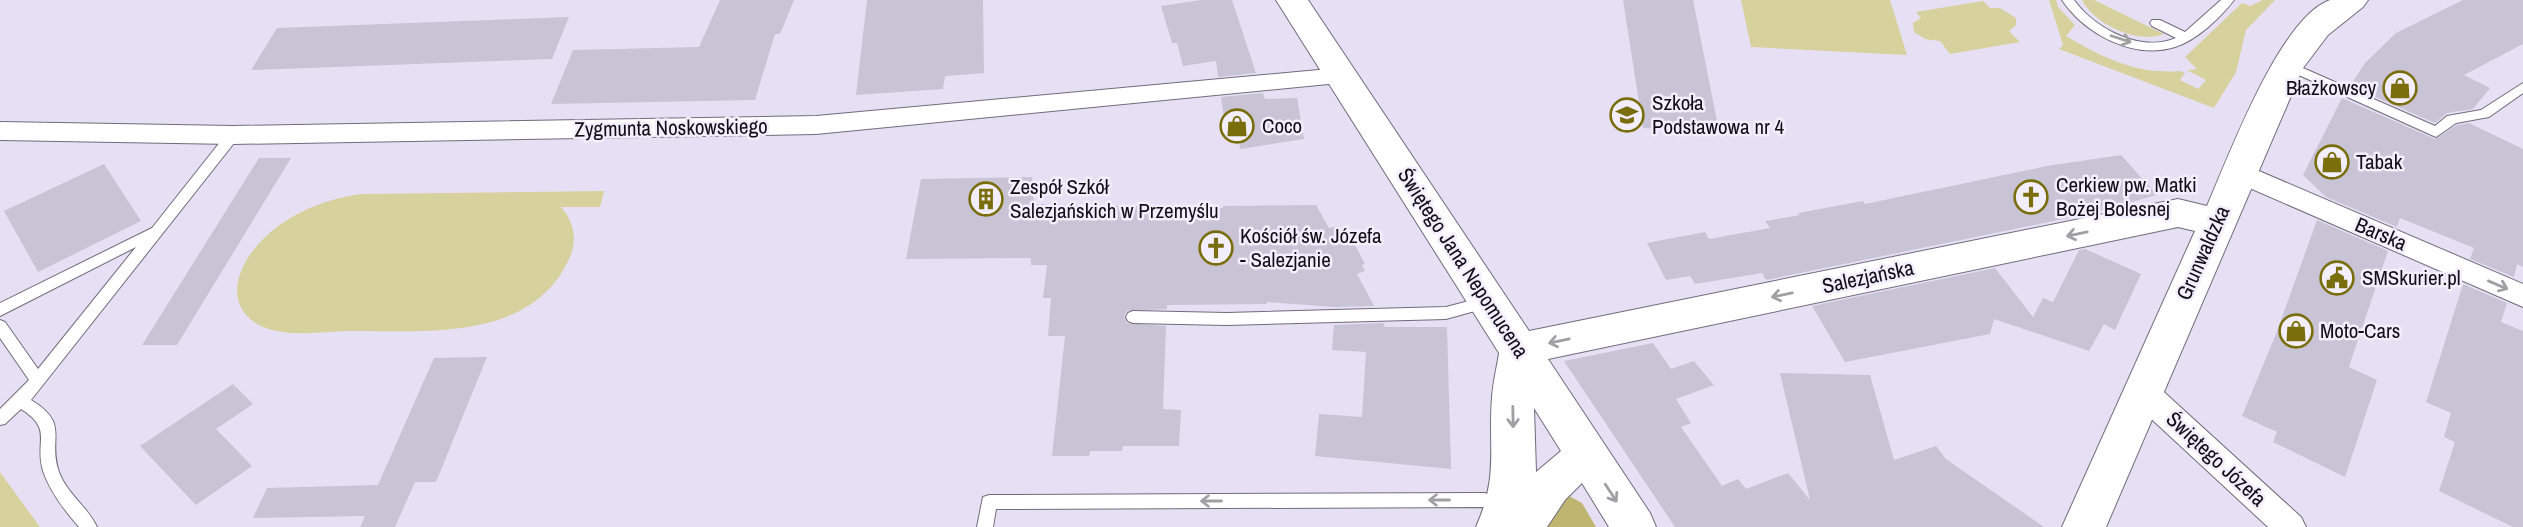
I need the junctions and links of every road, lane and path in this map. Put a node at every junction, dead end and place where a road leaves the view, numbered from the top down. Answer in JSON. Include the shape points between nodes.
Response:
{"nodes":[{"id":1,"x":1292,"y":0,"type":"edge"},
{"id":2,"x":2067,"y":0,"type":"edge"},
{"id":3,"x":2352,"y":0,"type":"edge"},
{"id":4,"x":2225,"y":1,"type":"edge"},
{"id":5,"x":2156,"y":23,"type":"dead end"},
{"id":6,"x":2185,"y":37,"type":"junction"},
{"id":7,"x":2287,"y":65,"type":"junction"},
{"id":8,"x":1340,"y":76,"type":"junction"},
{"id":9,"x":2523,"y":87,"type":"edge"},
{"id":10,"x":0,"y":131,"type":"edge"},
{"id":11,"x":233,"y":135,"type":"junction"},
{"id":12,"x":2238,"y":172,"type":"junction"},
{"id":13,"x":2216,"y":222,"type":"junction"},
{"id":14,"x":159,"y":230,"type":"junction"},
{"id":15,"x":2523,"y":296,"type":"edge"},
{"id":16,"x":1490,"y":302,"type":"junction"},
{"id":17,"x":0,"y":310,"type":"edge"},
{"id":18,"x":1133,"y":317,"type":"dead end"},
{"id":19,"x":0,"y":326,"type":"edge"},
{"id":20,"x":1520,"y":349,"type":"junction"},
{"id":21,"x":38,"y":381,"type":"junction"},
{"id":22,"x":2143,"y":392,"type":"junction"},
{"id":23,"x":20,"y":401,"type":"junction"},
{"id":24,"x":0,"y":419,"type":"edge"},
{"id":25,"x":1589,"y":458,"type":"junction"},
{"id":26,"x":1513,"y":521,"type":"edge"},
{"id":27,"x":89,"y":527,"type":"edge"},
{"id":28,"x":985,"y":527,"type":"edge"},
{"id":29,"x":1634,"y":527,"type":"edge"},
{"id":30,"x":2084,"y":527,"type":"edge"},
{"id":31,"x":2290,"y":527,"type":"edge"}],
"edges":[{"from":1,"to":8,"type":"street","name":"Świętego Jana Nepomucena"},
{"from":2,"to":6,"type":"lane","one_way":true,"via":[[2092,25],[2132,42],[2152,46]]},
{"from":3,"to":7,"type":"street","name":"Grunwaldzka","via":[[2316,27]]},
{"from":4,"to":6,"type":"lane"},
{"from":5,"to":6,"type":"lane"},
{"from":7,"to":9,"type":"lane","via":[[2436,132],[2452,119],[2484,114]]},
{"from":7,"to":12,"type":"street","name":"Grunwaldzka"},
{"from":8,"to":11,"type":"street","name":"Zygmunta Noskowskiego","via":[[816,125]]},
{"from":8,"to":16,"type":"street","name":"Świętego Jana Nepomucena"},
{"from":10,"to":11,"type":"street","name":"Zygmunta Noskowskiego"},
{"from":11,"to":14,"type":"lane"},
{"from":12,"to":13,"type":"street","name":"Grunwaldzka"},
{"from":12,"to":15,"type":"street","name":"Barska","one_way":true},
{"from":13,"to":20,"type":"street","name":"Salezjańska","one_way":true,"via":[[2178,214]]},
{"from":13,"to":22,"type":"street","name":"Grunwaldzka"},
{"from":14,"to":17,"type":"lane"},
{"from":14,"to":21,"type":"lane"},
{"from":16,"to":18,"type":"lane","via":[[1446,313]]},
{"from":16,"to":20,"type":"street","name":"Świętego Jana Nepomucena"},
{"from":19,"to":21,"type":"lane"},
{"from":20,"to":25,"type":"street","name":"Świętego Jana Nepomucena"},
{"from":20,"to":26,"type":"street","one_way":true,"via":[[1513,397]]},
{"from":21,"to":23,"type":"lane"},
{"from":22,"to":30,"type":"street","name":"Grunwaldzka"},
{"from":22,"to":31,"type":"street","name":"Świętego Józefa"},
{"from":23,"to":24,"type":"lane"},
{"from":23,"to":27,"type":"lane","via":[[40,413],[50,427],[50,470]]},
{"from":25,"to":26,"type":"street","via":[[1570,465]]},
{"from":25,"to":29,"type":"street","name":"Świętego Jana Nepomucena","one_way":true},
{"from":26,"to":28,"type":"lane","one_way":true,"via":[[1485,500],[989,502]]}]}
